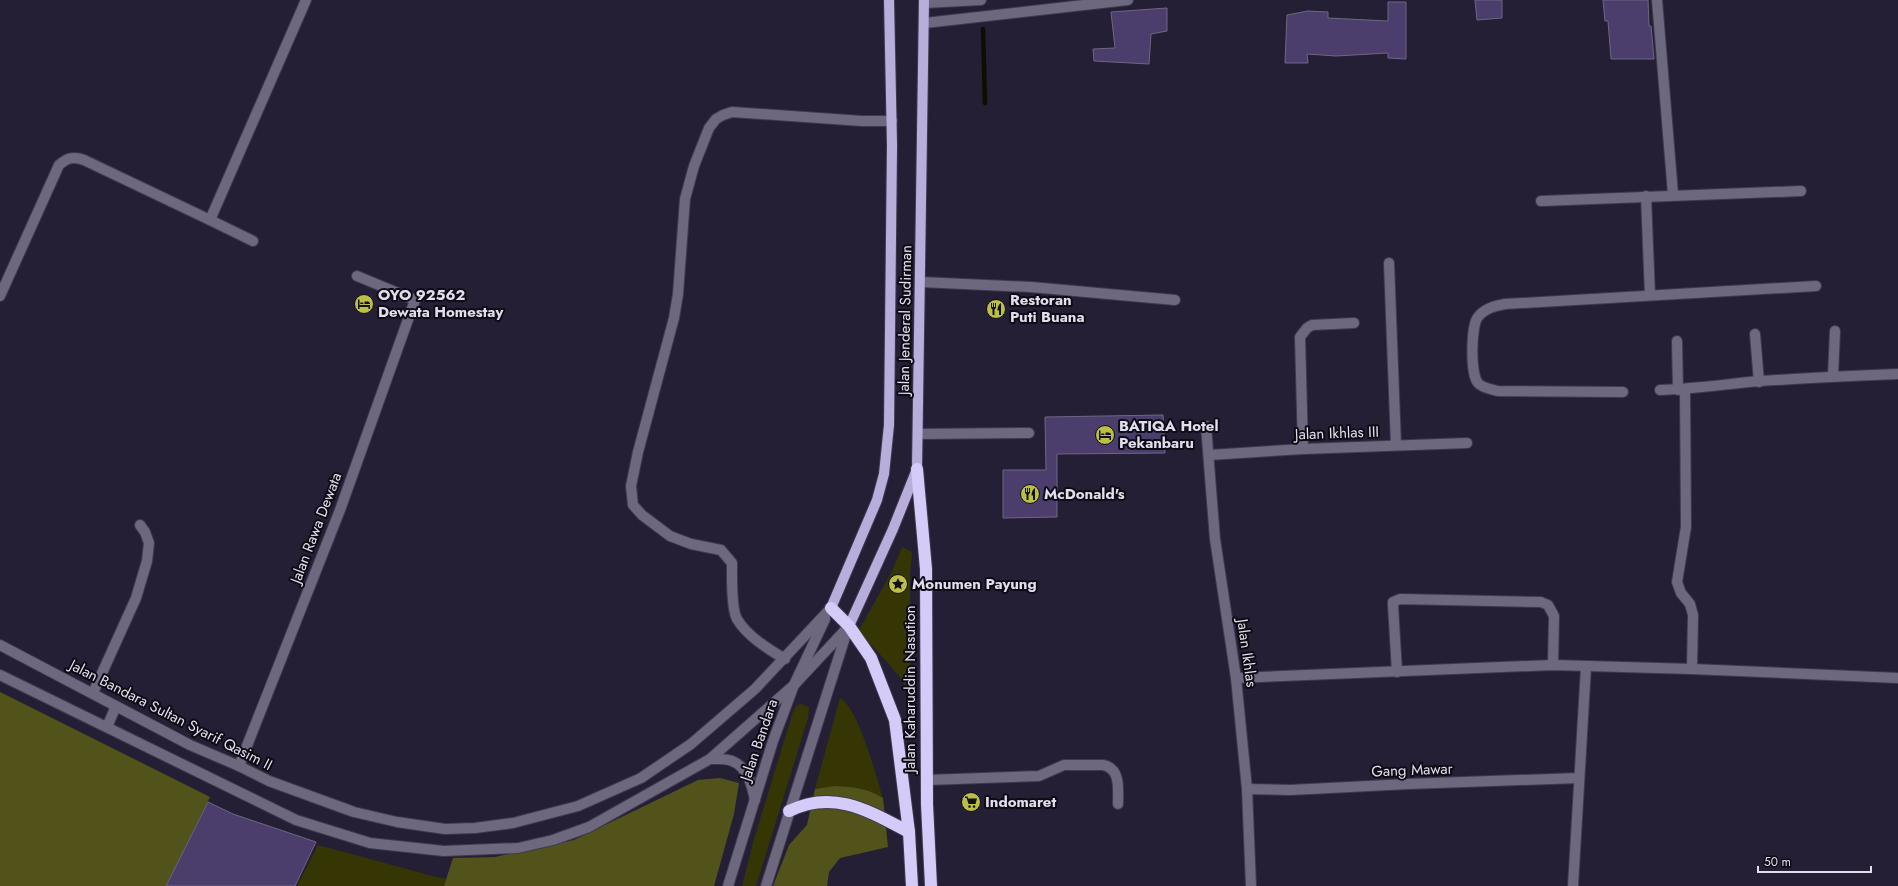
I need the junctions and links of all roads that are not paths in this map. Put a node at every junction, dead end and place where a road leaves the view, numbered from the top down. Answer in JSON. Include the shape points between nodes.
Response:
{"nodes":[{"id":1,"x":306,"y":0,"type":"edge"},
{"id":2,"x":889,"y":0,"type":"edge"},
{"id":3,"x":982,"y":0,"type":"edge"},
{"id":4,"x":1128,"y":0,"type":"edge"},
{"id":5,"x":1657,"y":0,"type":"edge"},
{"id":6,"x":924,"y":1,"type":"edge"},
{"id":7,"x":1098,"y":2,"type":"edge"},
{"id":8,"x":925,"y":23,"type":"junction"},
{"id":9,"x":892,"y":121,"type":"junction"},
{"id":10,"x":1801,"y":191,"type":"dead end"},
{"id":11,"x":1673,"y":194,"type":"junction"},
{"id":12,"x":1646,"y":196,"type":"junction"},
{"id":13,"x":1541,"y":200,"type":"dead end"},
{"id":14,"x":210,"y":220,"type":"junction"},
{"id":15,"x":253,"y":241,"type":"dead end"},
{"id":16,"x":1389,"y":263,"type":"dead end"},
{"id":17,"x":357,"y":276,"type":"dead end"},
{"id":18,"x":921,"y":282,"type":"junction"},
{"id":19,"x":1816,"y":286,"type":"dead end"},
{"id":20,"x":1650,"y":295,"type":"junction"},
{"id":21,"x":0,"y":296,"type":"edge"},
{"id":22,"x":1175,"y":300,"type":"dead end"},
{"id":23,"x":1354,"y":323,"type":"dead end"},
{"id":24,"x":1835,"y":331,"type":"dead end"},
{"id":25,"x":1755,"y":334,"type":"dead end"},
{"id":26,"x":1677,"y":341,"type":"dead end"},
{"id":27,"x":1898,"y":374,"type":"edge"},
{"id":28,"x":1833,"y":376,"type":"junction"},
{"id":29,"x":1759,"y":382,"type":"junction"},
{"id":30,"x":1660,"y":390,"type":"dead end"},
{"id":31,"x":1682,"y":390,"type":"junction"},
{"id":32,"x":1623,"y":392,"type":"dead end"},
{"id":33,"x":1206,"y":426,"type":"dead end"},
{"id":34,"x":1029,"y":433,"type":"dead end"},
{"id":35,"x":918,"y":434,"type":"junction"},
{"id":36,"x":1467,"y":443,"type":"dead end"},
{"id":37,"x":1396,"y":445,"type":"junction"},
{"id":38,"x":1303,"y":449,"type":"junction"},
{"id":39,"x":1209,"y":455,"type":"junction"},
{"id":40,"x":917,"y":469,"type":"junction"},
{"id":41,"x":140,"y":525,"type":"dead end"},
{"id":42,"x":830,"y":608,"type":"junction"},
{"id":43,"x":849,"y":626,"type":"junction"},
{"id":44,"x":0,"y":645,"type":"edge"},
{"id":45,"x":785,"y":659,"type":"junction"},
{"id":46,"x":1553,"y":665,"type":"junction"},
{"id":47,"x":1586,"y":667,"type":"junction"},
{"id":48,"x":1692,"y":669,"type":"junction"},
{"id":49,"x":1397,"y":672,"type":"junction"},
{"id":50,"x":0,"y":675,"type":"edge"},
{"id":51,"x":1236,"y":678,"type":"junction"},
{"id":52,"x":1898,"y":678,"type":"edge"},
{"id":53,"x":794,"y":685,"type":"junction"},
{"id":54,"x":93,"y":693,"type":"junction"},
{"id":55,"x":116,"y":706,"type":"junction"},
{"id":56,"x":107,"y":728,"type":"junction"},
{"id":57,"x":710,"y":759,"type":"junction"},
{"id":58,"x":239,"y":766,"type":"junction"},
{"id":59,"x":1579,"y":778,"type":"junction"},
{"id":60,"x":927,"y":780,"type":"junction"},
{"id":61,"x":1247,"y":789,"type":"junction"},
{"id":62,"x":755,"y":800,"type":"junction"},
{"id":63,"x":1118,"y":804,"type":"dead end"},
{"id":64,"x":789,"y":811,"type":"junction"},
{"id":65,"x":909,"y":832,"type":"junction"},
{"id":66,"x":728,"y":886,"type":"edge"},
{"id":67,"x":766,"y":886,"type":"edge"},
{"id":68,"x":912,"y":886,"type":"edge"},
{"id":69,"x":931,"y":886,"type":"edge"},
{"id":70,"x":1252,"y":886,"type":"edge"},
{"id":71,"x":1573,"y":886,"type":"edge"}],
"edges":[{"from":1,"to":14,"type":"street"},
{"from":2,"to":9,"type":"main road","name":"Jalan Jenderal Sudirman"},
{"from":3,"to":6,"type":"street"},
{"from":4,"to":7,"type":"street"},
{"from":5,"to":11,"type":"street"},
{"from":6,"to":8,"type":"main road","name":"Jalan Jenderal Sudirman"},
{"from":7,"to":8,"type":"street"},
{"from":8,"to":18,"type":"main road","name":"Jalan Jenderal Sudirman"},
{"from":9,"to":42,"type":"main road","name":"Jalan Jenderal Sudirman","via":[[891,335],[887,454],[877,500]]},
{"from":9,"to":45,"type":"street","via":[[732,112],[716,119],[709,128],[688,184],[683,215],[678,294],[672,326],[638,452],[631,486],[633,505],[670,536],[691,544],[721,550],[731,559],[737,619],[768,650]]},
{"from":10,"to":11,"type":"street"},
{"from":11,"to":12,"type":"street"},
{"from":12,"to":13,"type":"street"},
{"from":12,"to":20,"type":"street"},
{"from":14,"to":15,"type":"street"},
{"from":14,"to":21,"type":"street","via":[[84,160],[64,160],[59,165]]},
{"from":16,"to":37,"type":"street"},
{"from":17,"to":58,"type":"street","name":"Jalan Rawa Dewata","via":[[415,300],[340,510]]},
{"from":18,"to":22,"type":"street","via":[[1031,287]]},
{"from":18,"to":35,"type":"main road","name":"Jalan Jenderal Sudirman"},
{"from":19,"to":20,"type":"street"},
{"from":20,"to":32,"type":"street","via":[[1493,306],[1483,311],[1474,326],[1473,366],[1478,383],[1484,387],[1505,391]]},
{"from":23,"to":38,"type":"street","via":[[1312,325],[1300,337]]},
{"from":24,"to":28,"type":"street"},
{"from":25,"to":29,"type":"street"},
{"from":26,"to":31,"type":"street"},
{"from":27,"to":28,"type":"street"},
{"from":28,"to":29,"type":"street"},
{"from":29,"to":31,"type":"street"},
{"from":30,"to":31,"type":"street"},
{"from":31,"to":48,"type":"street","via":[[1686,527],[1677,582],[1680,593],[1690,604],[1693,615]]},
{"from":33,"to":39,"type":"street","name":"Jalan Ikhlas"},
{"from":34,"to":35,"type":"street"},
{"from":35,"to":40,"type":"main road","name":"Jalan Jenderal Sudirman"},
{"from":36,"to":37,"type":"street","name":"Jalan Ikhlas III"},
{"from":37,"to":38,"type":"street","name":"Jalan Ikhlas III"},
{"from":38,"to":39,"type":"street","name":"Jalan Ikhlas III"},
{"from":39,"to":51,"type":"street","name":"Jalan Ikhlas","via":[[1215,539]]},
{"from":40,"to":43,"type":"main road","name":"Jalan Jenderal Sudirman","via":[[896,523]]},
{"from":40,"to":60,"type":"highway","name":"Jalan Kaharuddin Nasution","via":[[926,570]]},
{"from":41,"to":54,"type":"street","via":[[149,543],[147,561],[136,598]]},
{"from":42,"to":43,"type":"highway","name":"Jalan Kaharuddin Nasution"},
{"from":42,"to":45,"type":"street","name":"Jalan Bandara Sultan Syarif Qasim II"},
{"from":42,"to":53,"type":"street","name":"Jalan Bandara"},
{"from":43,"to":53,"type":"street"},
{"from":43,"to":64,"type":"street"},
{"from":43,"to":65,"type":"highway","name":"Jalan Kaharuddin Nasution","via":[[871,658],[895,720]]},
{"from":44,"to":54,"type":"street","name":"Jalan Bandara Sultan Syarif Qasim II"},
{"from":45,"to":58,"type":"street","name":"Jalan Bandara Sultan Syarif Qasim II","via":[[723,718],[691,744],[641,778],[578,806],[513,823],[445,829],[397,822],[354,812],[270,782]]},
{"from":46,"to":47,"type":"street"},
{"from":46,"to":49,"type":"street"},
{"from":46,"to":49,"type":"street","via":[[1554,616],[1548,605],[1540,602],[1400,600],[1393,602]]},
{"from":47,"to":48,"type":"street"},
{"from":47,"to":59,"type":"street"},
{"from":48,"to":52,"type":"street"},
{"from":49,"to":51,"type":"street"},
{"from":50,"to":56,"type":"street"},
{"from":51,"to":61,"type":"street","name":"Jalan Ikhlas"},
{"from":53,"to":57,"type":"street"},
{"from":53,"to":62,"type":"street","name":"Jalan Bandara"},
{"from":54,"to":55,"type":"street","name":"Jalan Bandara Sultan Syarif Qasim II"},
{"from":55,"to":56,"type":"street"},
{"from":55,"to":58,"type":"street","name":"Jalan Bandara Sultan Syarif Qasim II","via":[[190,745]]},
{"from":56,"to":57,"type":"street","via":[[296,820],[370,842],[444,851],[518,848],[553,840],[589,827]]},
{"from":57,"to":62,"type":"street","via":[[732,761],[743,770],[750,779]]},
{"from":59,"to":61,"type":"street","name":"Gang Mawar","via":[[1290,790]]},
{"from":59,"to":71,"type":"street"},
{"from":60,"to":63,"type":"street","via":[[1039,776],[1064,765],[1103,765],[1114,772],[1118,783]]},
{"from":60,"to":69,"type":"highway","name":"Jalan Kaharuddin Nasution"},
{"from":61,"to":70,"type":"street","name":"Jalan Ikhlas"},
{"from":62,"to":66,"type":"street","name":"Jalan Bandara"},
{"from":64,"to":65,"type":"highway","via":[[814,802],[840,803],[861,807]]},
{"from":64,"to":67,"type":"street"},
{"from":65,"to":68,"type":"highway","name":"Jalan Kaharuddin Nasution"}]}
